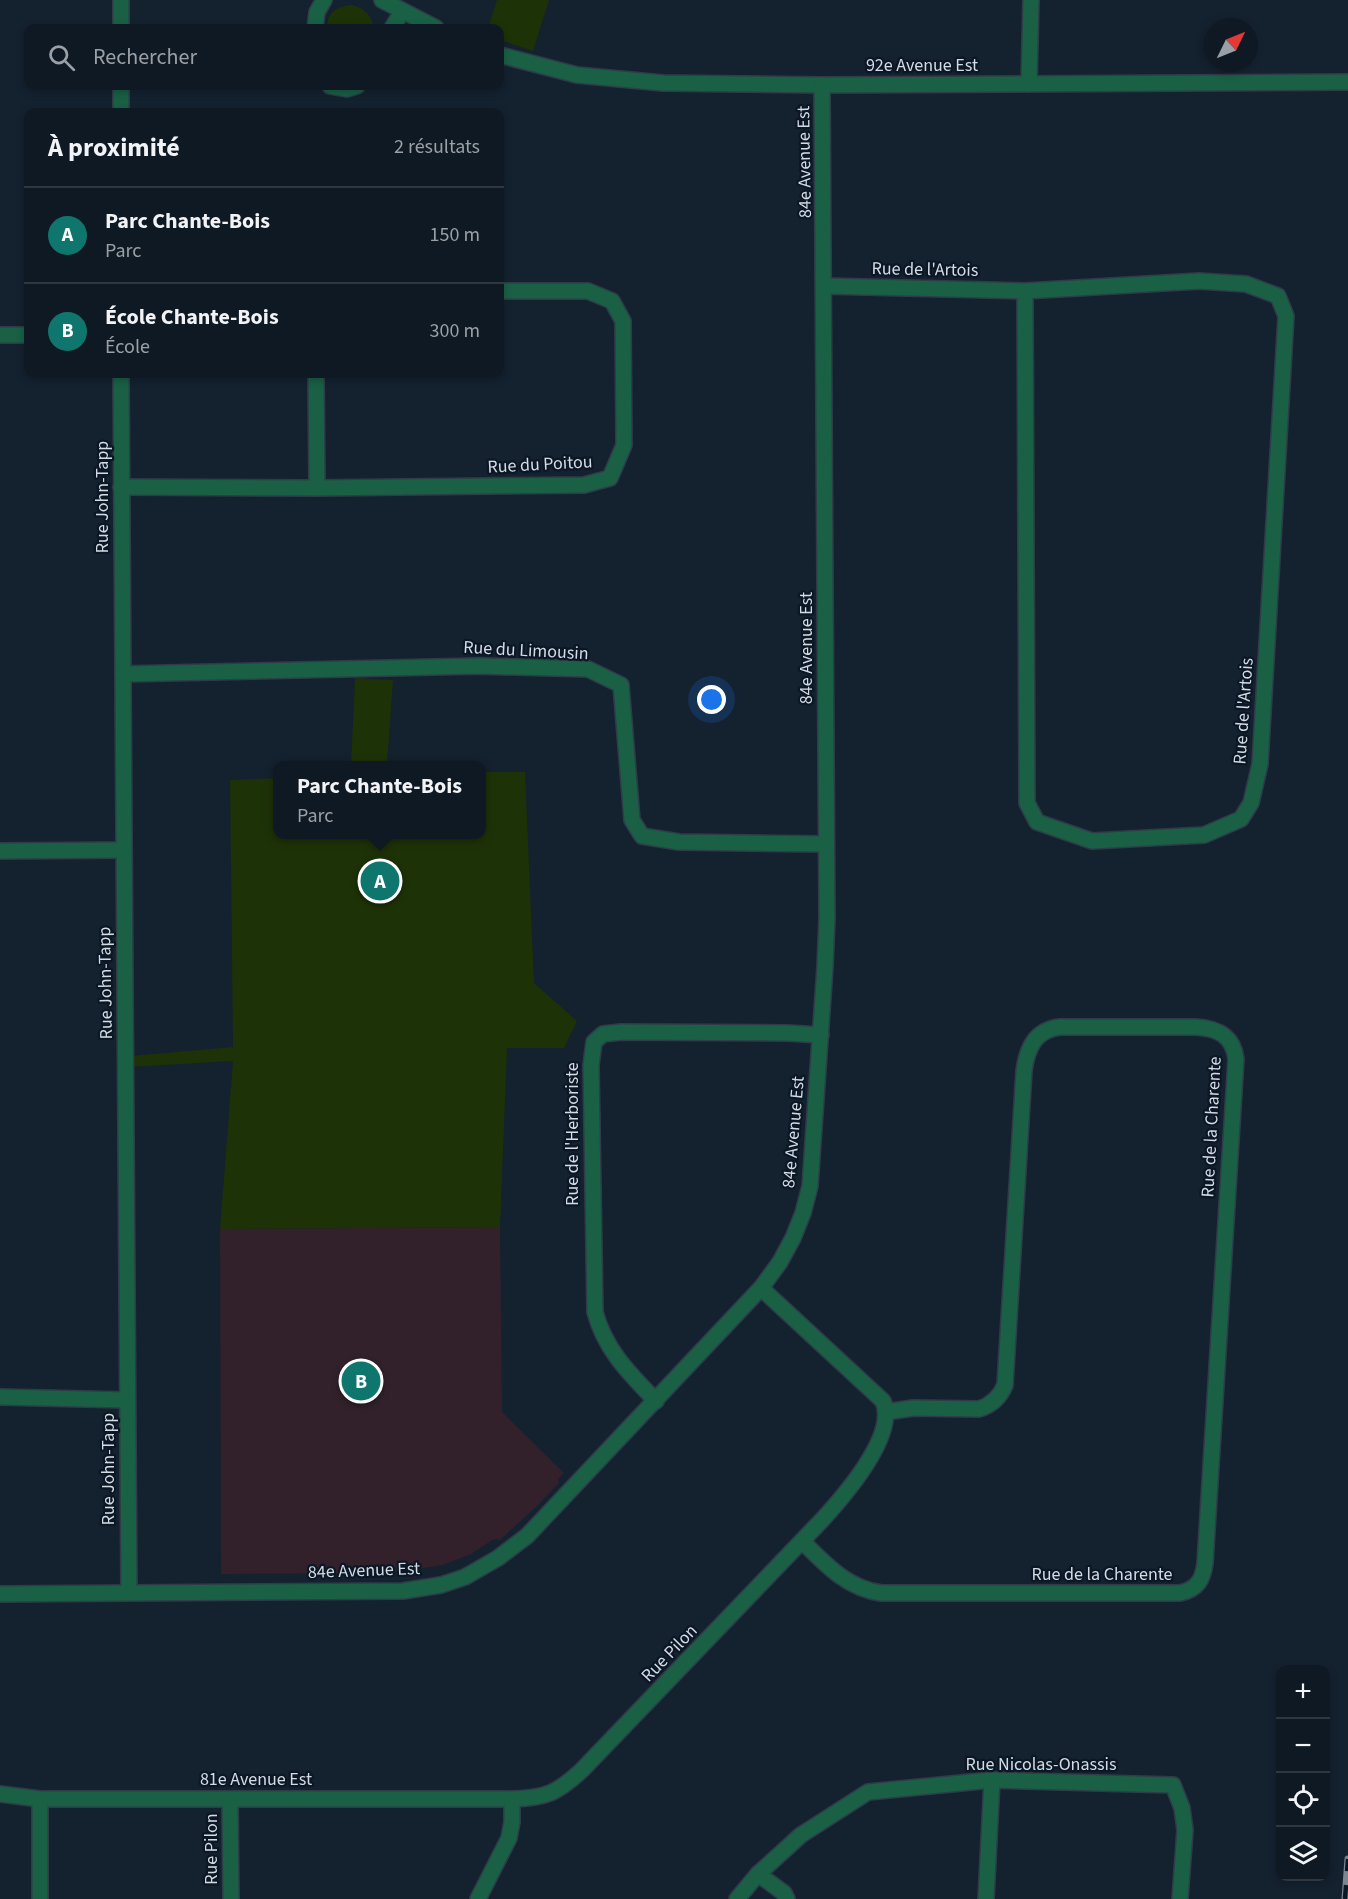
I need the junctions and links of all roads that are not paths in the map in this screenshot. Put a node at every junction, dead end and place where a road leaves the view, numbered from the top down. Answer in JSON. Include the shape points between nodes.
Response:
{"nodes":[{"id":1,"x":121,"y":0,"type":"edge"},
{"id":2,"x":324,"y":0,"type":"edge"},
{"id":3,"x":382,"y":0,"type":"edge"},
{"id":4,"x":1031,"y":0,"type":"edge"},
{"id":5,"x":402,"y":12,"type":"junction"},
{"id":6,"x":121,"y":24,"type":"edge"},
{"id":7,"x":316,"y":24,"type":"edge"},
{"id":8,"x":394,"y":24,"type":"edge"},
{"id":9,"x":428,"y":24,"type":"edge"},
{"id":10,"x":504,"y":56,"type":"edge"},
{"id":11,"x":1348,"y":82,"type":"edge"},
{"id":12,"x":1029,"y":84,"type":"junction"},
{"id":13,"x":822,"y":85,"type":"junction"},
{"id":14,"x":121,"y":90,"type":"edge"},
{"id":15,"x":121,"y":108,"type":"edge"},
{"id":16,"x":824,"y":286,"type":"junction"},
{"id":17,"x":504,"y":291,"type":"edge"},
{"id":18,"x":1025,"y":291,"type":"junction"},
{"id":19,"x":0,"y":335,"type":"edge"},
{"id":20,"x":24,"y":335,"type":"edge"},
{"id":21,"x":121,"y":378,"type":"edge"},
{"id":22,"x":316,"y":378,"type":"edge"},
{"id":23,"x":120,"y":487,"type":"junction"},
{"id":24,"x":317,"y":488,"type":"junction"},
{"id":25,"x":123,"y":674,"type":"junction"},
{"id":26,"x":826,"y":844,"type":"junction"},
{"id":27,"x":124,"y":850,"type":"junction"},
{"id":28,"x":0,"y":851,"type":"edge"},
{"id":29,"x":821,"y":1035,"type":"junction"},
{"id":30,"x":761,"y":1288,"type":"junction"},
{"id":31,"x":0,"y":1397,"type":"edge"},
{"id":32,"x":127,"y":1400,"type":"junction"},
{"id":33,"x":656,"y":1401,"type":"junction"},
{"id":34,"x":886,"y":1412,"type":"junction"},
{"id":35,"x":802,"y":1541,"type":"junction"},
{"id":36,"x":129,"y":1592,"type":"junction"},
{"id":37,"x":0,"y":1594,"type":"edge"},
{"id":38,"x":992,"y":1780,"type":"junction"},
{"id":39,"x":0,"y":1794,"type":"edge"},
{"id":40,"x":40,"y":1799,"type":"junction"},
{"id":41,"x":230,"y":1799,"type":"junction"},
{"id":42,"x":512,"y":1799,"type":"junction"},
{"id":43,"x":758,"y":1874,"type":"junction"},
{"id":44,"x":40,"y":1899,"type":"edge"},
{"id":45,"x":231,"y":1899,"type":"edge"},
{"id":46,"x":478,"y":1899,"type":"edge"},
{"id":47,"x":737,"y":1899,"type":"edge"},
{"id":48,"x":787,"y":1899,"type":"edge"},
{"id":49,"x":987,"y":1899,"type":"edge"},
{"id":50,"x":1180,"y":1899,"type":"edge"}],
"edges":[{"from":1,"to":6,"type":"street"},
{"from":2,"to":7,"type":"street"},
{"from":3,"to":5,"type":"street"},
{"from":4,"to":12,"type":"street"},
{"from":5,"to":8,"type":"street"},
{"from":5,"to":9,"type":"street"},
{"from":10,"to":13,"type":"street","name":"92e Avenue Est","via":[[610,80]]},
{"from":11,"to":12,"type":"street","name":"92e Avenue Est"},
{"from":12,"to":13,"type":"street","name":"92e Avenue Est"},
{"from":13,"to":16,"type":"street","name":"84e Avenue Est"},
{"from":14,"to":15,"type":"street"},
{"from":16,"to":18,"type":"street","name":"Rue de l'Artois"},
{"from":16,"to":26,"type":"street","name":"84e Avenue Est"},
{"from":17,"to":24,"type":"street","name":"Rue du Poitou","via":[[588,291],[612,301],[622,321],[624,445],[610,478],[584,485]]},
{"from":18,"to":18,"type":"street","name":"Rue de l'Artois","via":[[1027,803],[1037,822],[1092,841],[1204,835],[1241,819],[1251,803],[1260,764],[1286,316],[1278,296],[1246,284],[1199,281]]},
{"from":19,"to":20,"type":"street"},
{"from":21,"to":23,"type":"street","name":"Rue John-Tapp"},
{"from":22,"to":24,"type":"street"},
{"from":23,"to":24,"type":"street","name":"Rue du Poitou"},
{"from":23,"to":25,"type":"street","name":"Rue John-Tapp"},
{"from":25,"to":26,"type":"street","name":"Rue du Limousin","via":[[478,666],[588,669],[621,685],[632,820],[642,836],[679,842]]},
{"from":25,"to":27,"type":"street","name":"Rue John-Tapp"},
{"from":26,"to":29,"type":"street","name":"84e Avenue Est"},
{"from":27,"to":28,"type":"street"},
{"from":27,"to":32,"type":"street","name":"Rue John-Tapp"},
{"from":29,"to":30,"type":"street","name":"84e Avenue Est","via":[[814,1150],[806,1200],[794,1238]]},
{"from":29,"to":33,"type":"street","name":"Rue de l'Herboriste","via":[[621,1032],[603,1034],[594,1042],[591,1076],[595,1312],[613,1354]]},
{"from":30,"to":33,"type":"street","name":"84e Avenue Est"},
{"from":30,"to":34,"type":"street","via":[[872,1389],[883,1401]]},
{"from":31,"to":32,"type":"street"},
{"from":32,"to":36,"type":"street","name":"Rue John-Tapp"},
{"from":33,"to":36,"type":"street","name":"84e Avenue Est","via":[[527,1536],[498,1558],[454,1581],[403,1591]]},
{"from":34,"to":35,"type":"street","name":"Rue Pilon","via":[[862,1472]]},
{"from":34,"to":35,"type":"street","name":"Rue de la Charente","via":[[913,1408],[979,1409],[998,1398],[1005,1385],[1024,1071],[1035,1038],[1060,1027],[1195,1027],[1222,1032],[1233,1046],[1236,1059],[1205,1563],[1200,1582],[1180,1593],[881,1593],[849,1583]]},
{"from":35,"to":42,"type":"street","name":"Rue Pilon","via":[[567,1784],[549,1794]]},
{"from":36,"to":37,"type":"street","name":"84e Avenue Est"},
{"from":38,"to":43,"type":"street","name":"Rue Nicolas-Onassis","via":[[868,1792],[801,1835]]},
{"from":38,"to":49,"type":"street"},
{"from":38,"to":50,"type":"street","name":"Rue Nicolas-Onassis","via":[[1173,1785],[1185,1830]]},
{"from":39,"to":40,"type":"street","name":"81e Avenue Est"},
{"from":40,"to":41,"type":"street","name":"81e Avenue Est"},
{"from":40,"to":44,"type":"street"},
{"from":41,"to":42,"type":"street","name":"81e Avenue Est"},
{"from":41,"to":45,"type":"street","name":"Rue Pilon"},
{"from":42,"to":46,"type":"street","via":[[509,1838]]},
{"from":43,"to":47,"type":"street","name":"Rue Nicolas-Onassis"},
{"from":43,"to":48,"type":"street"}]}
